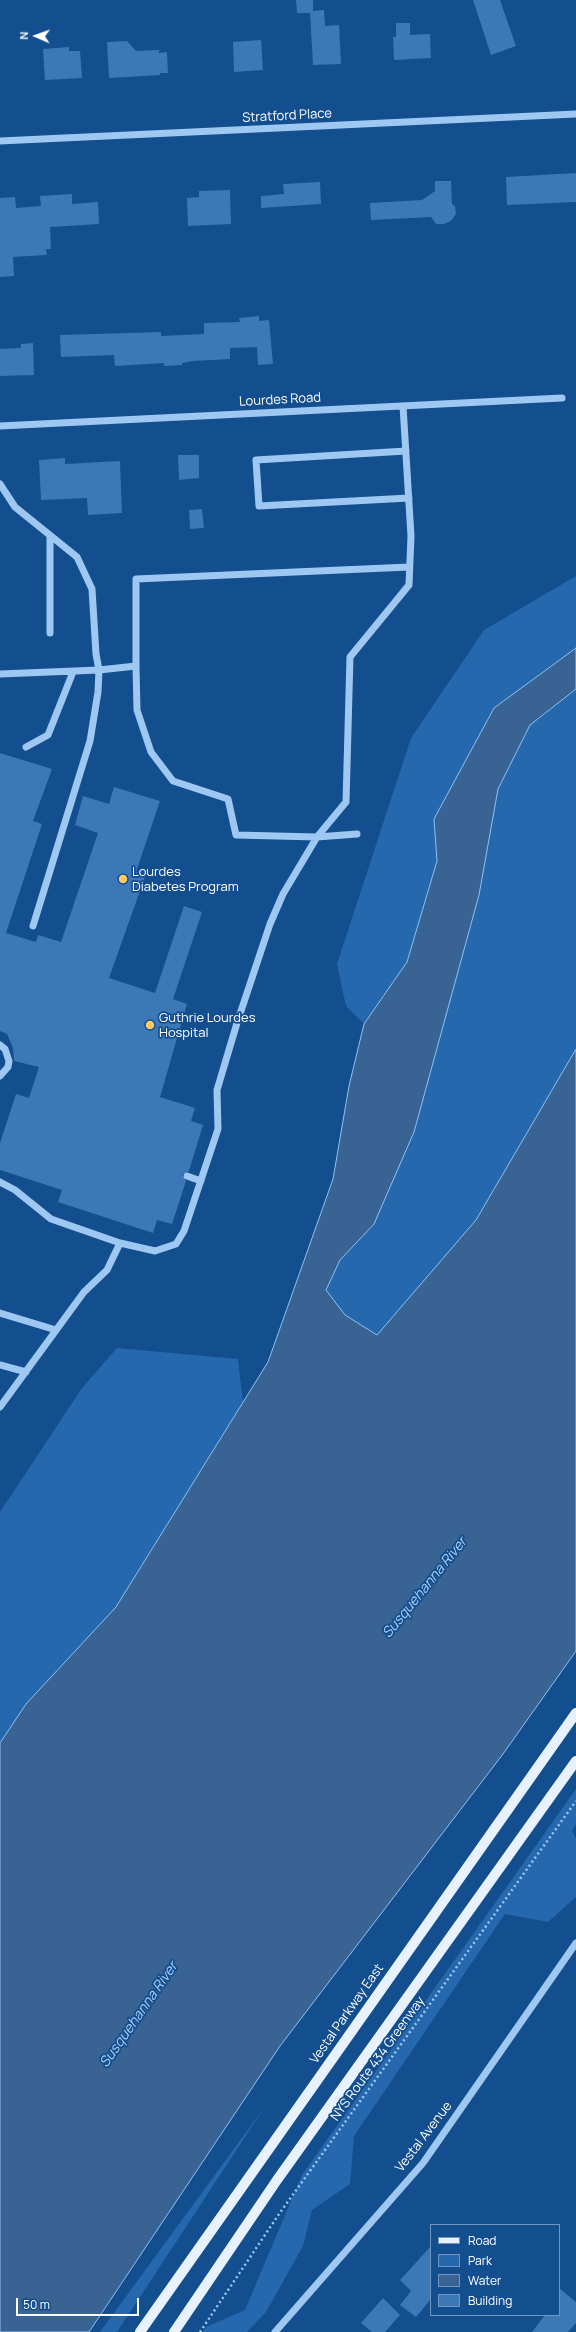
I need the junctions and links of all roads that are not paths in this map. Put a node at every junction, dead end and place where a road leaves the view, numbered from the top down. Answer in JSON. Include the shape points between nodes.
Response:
{"nodes":[{"id":1,"x":576,"y":114,"type":"edge"},
{"id":2,"x":0,"y":141,"type":"edge"},
{"id":3,"x":562,"y":398,"type":"dead end"},
{"id":4,"x":403,"y":406,"type":"junction"},
{"id":5,"x":0,"y":426,"type":"edge"},
{"id":6,"x":406,"y":450,"type":"junction"},
{"id":7,"x":0,"y":484,"type":"edge"},
{"id":8,"x":409,"y":498,"type":"junction"},
{"id":9,"x":50,"y":536,"type":"junction"},
{"id":10,"x":410,"y":567,"type":"junction"},
{"id":11,"x":50,"y":632,"type":"dead end"},
{"id":12,"x":136,"y":666,"type":"junction"},
{"id":13,"x":99,"y":670,"type":"junction"},
{"id":14,"x":73,"y":672,"type":"junction"},
{"id":15,"x":0,"y":674,"type":"edge"},
{"id":16,"x":26,"y":747,"type":"dead end"},
{"id":17,"x":356,"y":834,"type":"dead end"},
{"id":18,"x":317,"y":837,"type":"junction"},
{"id":19,"x":33,"y":926,"type":"dead end"},
{"id":20,"x":0,"y":1045,"type":"edge"},
{"id":21,"x":0,"y":1076,"type":"edge"},
{"id":22,"x":187,"y":1176,"type":"dead end"},
{"id":23,"x":201,"y":1181,"type":"junction"},
{"id":24,"x":0,"y":1182,"type":"edge"},
{"id":25,"x":120,"y":1243,"type":"junction"},
{"id":26,"x":0,"y":1313,"type":"edge"},
{"id":27,"x":56,"y":1330,"type":"junction"},
{"id":28,"x":0,"y":1365,"type":"edge"},
{"id":29,"x":26,"y":1372,"type":"junction"},
{"id":30,"x":0,"y":1407,"type":"edge"},
{"id":31,"x":576,"y":1713,"type":"edge"},
{"id":32,"x":576,"y":1761,"type":"edge"},
{"id":33,"x":576,"y":1943,"type":"edge"},
{"id":34,"x":140,"y":2332,"type":"edge"},
{"id":35,"x":174,"y":2332,"type":"edge"},
{"id":36,"x":275,"y":2332,"type":"edge"}],
"edges":[{"from":1,"to":2,"type":"street","name":"Stratford Place"},
{"from":3,"to":4,"type":"street","name":"Lourdes Road"},
{"from":4,"to":5,"type":"street","name":"Lourdes Road"},
{"from":4,"to":6,"type":"street"},
{"from":6,"to":8,"type":"street"},
{"from":6,"to":8,"type":"street","via":[[256,460],[259,506]]},
{"from":7,"to":9,"type":"street","via":[[15,507]]},
{"from":8,"to":10,"type":"street"},
{"from":9,"to":11,"type":"street"},
{"from":9,"to":13,"type":"street","via":[[77,557],[92,589]]},
{"from":10,"to":12,"type":"street","via":[[136,579]]},
{"from":10,"to":18,"type":"street","via":[[409,585],[350,657],[346,802]]},
{"from":12,"to":13,"type":"street"},
{"from":12,"to":18,"type":"street","via":[[137,710],[151,752],[173,781],[228,799],[236,835]]},
{"from":13,"to":14,"type":"street"},
{"from":13,"to":19,"type":"street","via":[[90,741]]},
{"from":14,"to":15,"type":"street"},
{"from":14,"to":16,"type":"street","via":[[48,735]]},
{"from":17,"to":18,"type":"street"},
{"from":18,"to":23,"type":"street","via":[[283,894],[263,945],[217,1090],[218,1129]]},
{"from":20,"to":21,"type":"street","via":[[5,1049],[9,1061],[8,1067]]},
{"from":22,"to":23,"type":"street"},
{"from":23,"to":25,"type":"street","via":[[184,1231],[176,1244],[155,1251]]},
{"from":24,"to":25,"type":"street","via":[[15,1190],[51,1219]]},
{"from":25,"to":27,"type":"street","via":[[106,1270],[95,1284],[84,1292]]},
{"from":26,"to":27,"type":"street"},
{"from":27,"to":29,"type":"street"},
{"from":28,"to":29,"type":"street"},
{"from":29,"to":30,"type":"street"},
{"from":31,"to":34,"type":"main road","name":"Vestal Parkway East"},
{"from":32,"to":35,"type":"main road","via":[[277,2180]]},
{"from":33,"to":36,"type":"street","name":"Vestal Avenue","via":[[423,2163]]}]}
